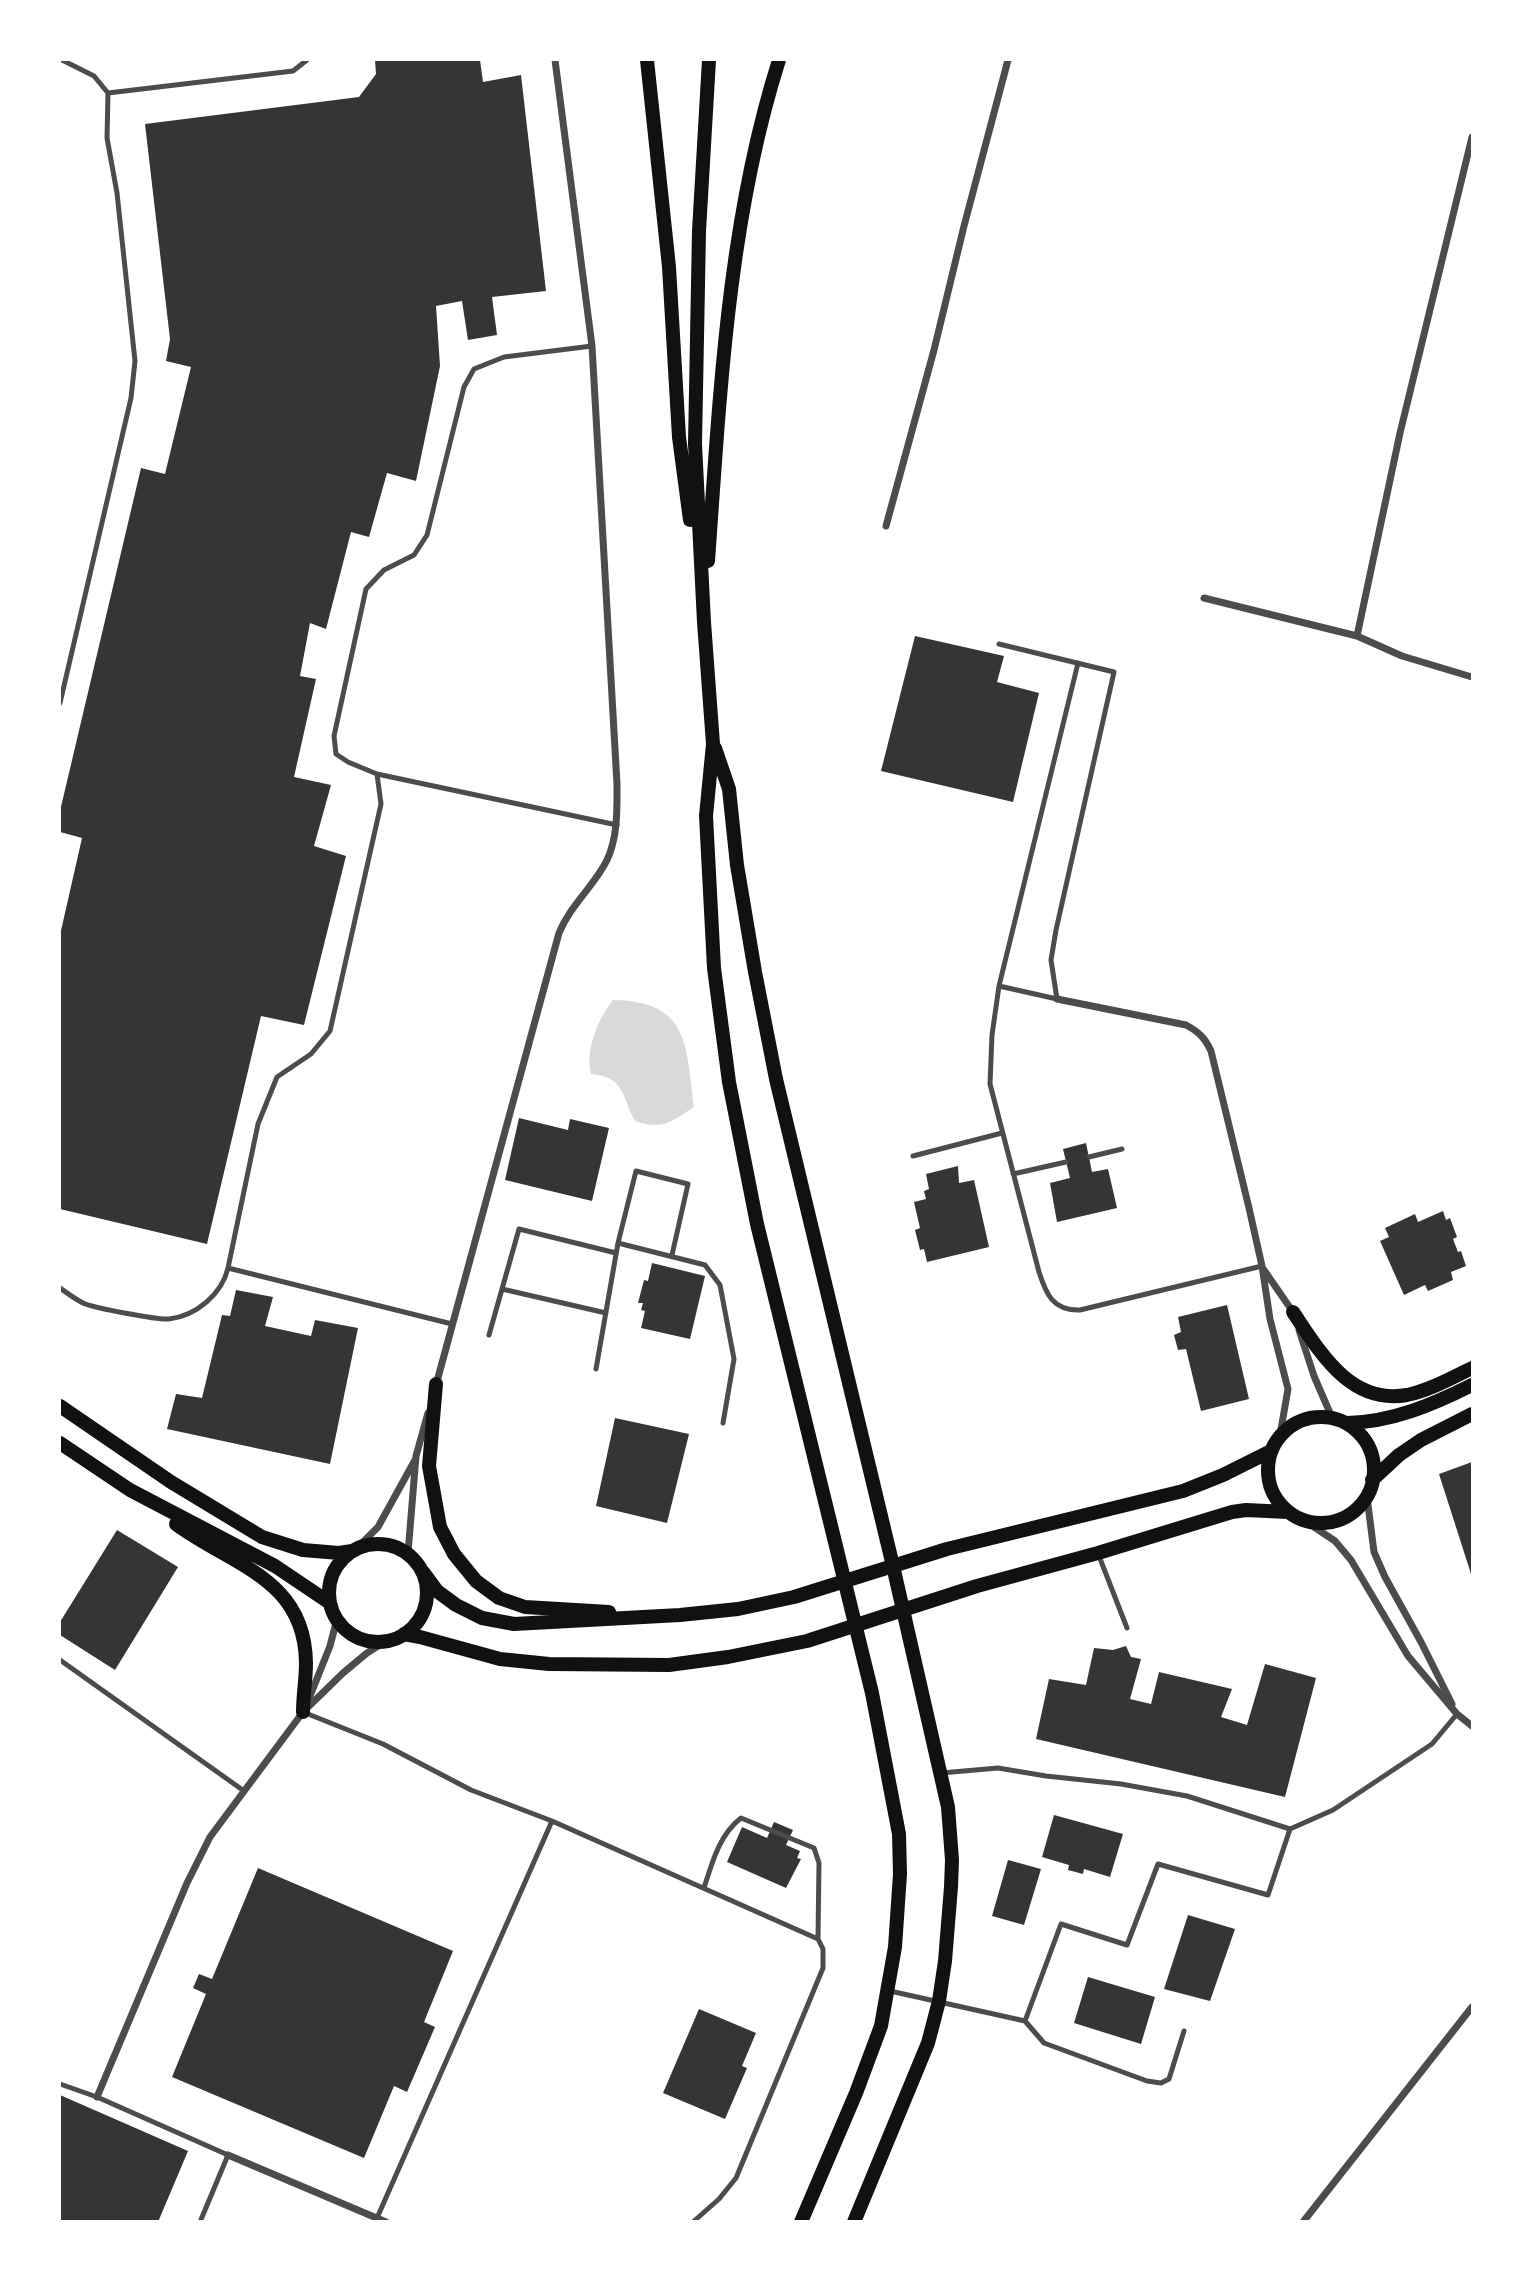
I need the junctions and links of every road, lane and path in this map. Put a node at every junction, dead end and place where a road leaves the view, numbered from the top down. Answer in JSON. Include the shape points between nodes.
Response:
{"nodes":[{"id":1,"x":62,"y":60,"type":"edge"},
{"id":2,"x":307,"y":60,"type":"edge"},
{"id":3,"x":555,"y":60,"type":"edge"},
{"id":4,"x":647,"y":60,"type":"edge"},
{"id":5,"x":709,"y":60,"type":"edge"},
{"id":6,"x":779,"y":60,"type":"edge"},
{"id":7,"x":1007,"y":60,"type":"edge"},
{"id":8,"x":108,"y":93,"type":"junction"},
{"id":9,"x":1472,"y":137,"type":"edge"},
{"id":10,"x":592,"y":346,"type":"junction"},
{"id":11,"x":886,"y":526,"type":"dead end"},
{"id":12,"x":1204,"y":598,"type":"dead end"},
{"id":13,"x":704,"y":622,"type":"junction"},
{"id":14,"x":1357,"y":636,"type":"junction"},
{"id":15,"x":999,"y":644,"type":"dead end"},
{"id":16,"x":1078,"y":663,"type":"junction"},
{"id":17,"x":1472,"y":677,"type":"edge"},
{"id":18,"x":60,"y":703,"type":"edge"},
{"id":19,"x":713,"y":744,"type":"junction"},
{"id":20,"x":377,"y":774,"type":"junction"},
{"id":21,"x":617,"y":825,"type":"junction"},
{"id":22,"x":999,"y":986,"type":"junction"},
{"id":23,"x":1057,"y":999,"type":"junction"},
{"id":24,"x":1002,"y":1133,"type":"junction"},
{"id":25,"x":1122,"y":1149,"type":"dead end"},
{"id":26,"x":912,"y":1156,"type":"dead end"},
{"id":27,"x":1089,"y":1157,"type":"dead end"},
{"id":28,"x":1066,"y":1162,"type":"dead end"},
{"id":29,"x":1013,"y":1174,"type":"junction"},
{"id":30,"x":618,"y":1243,"type":"junction"},
{"id":31,"x":616,"y":1253,"type":"junction"},
{"id":32,"x":672,"y":1255,"type":"junction"},
{"id":33,"x":1262,"y":1266,"type":"junction"},
{"id":34,"x":228,"y":1268,"type":"junction"},
{"id":35,"x":60,"y":1288,"type":"edge"},
{"id":36,"x":502,"y":1289,"type":"junction"},
{"id":37,"x":1293,"y":1312,"type":"junction"},
{"id":38,"x":606,"y":1314,"type":"junction"},
{"id":39,"x":453,"y":1324,"type":"junction"},
{"id":40,"x":489,"y":1335,"type":"dead end"},
{"id":41,"x":1472,"y":1368,"type":"edge"},
{"id":42,"x":596,"y":1369,"type":"dead end"},
{"id":43,"x":436,"y":1384,"type":"junction"},
{"id":44,"x":1472,"y":1385,"type":"edge"},
{"id":45,"x":60,"y":1406,"type":"edge"},
{"id":46,"x":1472,"y":1415,"type":"edge"},
{"id":47,"x":1340,"y":1422,"type":"junction"},
{"id":48,"x":723,"y":1423,"type":"dead end"},
{"id":49,"x":1280,"y":1435,"type":"junction"},
{"id":50,"x":60,"y":1443,"type":"edge"},
{"id":51,"x":1271,"y":1451,"type":"junction"},
{"id":52,"x":416,"y":1456,"type":"junction"},
{"id":53,"x":1371,"y":1480,"type":"junction"},
{"id":54,"x":130,"y":1490,"type":"junction"},
{"id":55,"x":1367,"y":1497,"type":"junction"},
{"id":56,"x":1288,"y":1512,"type":"junction"},
{"id":57,"x":1305,"y":1521,"type":"junction"},
{"id":58,"x":355,"y":1549,"type":"junction"},
{"id":59,"x":408,"y":1553,"type":"junction"},
{"id":60,"x":1098,"y":1553,"type":"junction"},
{"id":61,"x":893,"y":1566,"type":"junction"},
{"id":62,"x":422,"y":1572,"type":"junction"},
{"id":63,"x":844,"y":1581,"type":"junction"},
{"id":64,"x":330,"y":1603,"type":"junction"},
{"id":65,"x":903,"y":1610,"type":"junction"},
{"id":66,"x":680,"y":1615,"type":"junction"},
{"id":67,"x":337,"y":1619,"type":"junction"},
{"id":68,"x":855,"y":1626,"type":"junction"},
{"id":69,"x":1127,"y":1628,"type":"dead end"},
{"id":70,"x":404,"y":1634,"type":"junction"},
{"id":71,"x":386,"y":1641,"type":"junction"},
{"id":72,"x":60,"y":1660,"type":"edge"},
{"id":73,"x":303,"y":1712,"type":"junction"},
{"id":74,"x":1457,"y":1714,"type":"junction"},
{"id":75,"x":1472,"y":1726,"type":"edge"},
{"id":76,"x":941,"y":1773,"type":"junction"},
{"id":77,"x":244,"y":1790,"type":"junction"},
{"id":78,"x":552,"y":1821,"type":"junction"},
{"id":79,"x":1290,"y":1829,"type":"junction"},
{"id":80,"x":704,"y":1888,"type":"junction"},
{"id":81,"x":818,"y":1940,"type":"junction"},
{"id":82,"x":887,"y":1990,"type":"junction"},
{"id":83,"x":939,"y":2001,"type":"junction"},
{"id":84,"x":1472,"y":2007,"type":"edge"},
{"id":85,"x":1026,"y":2021,"type":"junction"},
{"id":86,"x":1184,"y":2031,"type":"dead end"},
{"id":87,"x":60,"y":2084,"type":"edge"},
{"id":88,"x":97,"y":2097,"type":"junction"},
{"id":89,"x":228,"y":2155,"type":"junction"},
{"id":90,"x":377,"y":2218,"type":"junction"},
{"id":91,"x":200,"y":2221,"type":"edge"},
{"id":92,"x":386,"y":2221,"type":"edge"},
{"id":93,"x":693,"y":2221,"type":"edge"},
{"id":94,"x":802,"y":2221,"type":"edge"},
{"id":95,"x":854,"y":2221,"type":"edge"},
{"id":96,"x":1303,"y":2221,"type":"edge"}],
"edges":[{"from":1,"to":8,"type":"lane","via":[[94,76]]},
{"from":2,"to":8,"type":"lane","via":[[293,71]]},
{"from":3,"to":10,"type":"street"},
{"from":4,"to":13,"type":"main road","via":[[669,267],[679,437]]},
{"from":5,"to":13,"type":"main road","via":[[695,358]]},
{"from":6,"to":13,"type":"main road","via":[[746,191],[732,287]]},
{"from":7,"to":11,"type":"street"},
{"from":8,"to":18,"type":"lane","via":[[107,138],[135,361],[131,398]]},
{"from":9,"to":14,"type":"street","via":[[1400,433]]},
{"from":10,"to":20,"type":"lane","via":[[504,357],[474,369],[464,387],[427,535],[414,555],[384,570],[363,599],[334,736],[336,754]]},
{"from":10,"to":21,"type":"street"},
{"from":12,"to":14,"type":"street"},
{"from":13,"to":19,"type":"main road"},
{"from":14,"to":17,"type":"street","via":[[1402,656]]},
{"from":15,"to":16,"type":"lane"},
{"from":16,"to":22,"type":"lane"},
{"from":16,"to":23,"type":"lane","via":[[1114,672],[1056,930],[1051,960]]},
{"from":19,"to":61,"type":"main road","via":[[729,789],[739,879],[776,1079]]},
{"from":19,"to":63,"type":"main road","via":[[706,816],[714,968],[729,1082],[757,1224]]},
{"from":20,"to":21,"type":"lane"},
{"from":20,"to":34,"type":"lane","via":[[381,804],[330,1031],[310,1054],[277,1077],[258,1124]]},
{"from":21,"to":39,"type":"street","via":[[607,860],[559,933]]},
{"from":22,"to":23,"type":"lane"},
{"from":22,"to":24,"type":"lane","via":[[990,1084]]},
{"from":23,"to":33,"type":"street","via":[[1186,1025],[1206,1040]]},
{"from":24,"to":26,"type":"lane"},
{"from":24,"to":29,"type":"lane"},
{"from":25,"to":27,"type":"lane"},
{"from":28,"to":29,"type":"lane"},
{"from":29,"to":33,"type":"lane","via":[[1046,1292],[1068,1311]]},
{"from":30,"to":31,"type":"lane"},
{"from":30,"to":32,"type":"lane"},
{"from":30,"to":32,"type":"lane","via":[[636,1171],[688,1184]]},
{"from":31,"to":36,"type":"lane","via":[[519,1229]]},
{"from":31,"to":38,"type":"lane"},
{"from":32,"to":48,"type":"lane","via":[[705,1265],[720,1284],[734,1359]]},
{"from":33,"to":37,"type":"street"},
{"from":33,"to":49,"type":"street","via":[[1288,1389]]},
{"from":34,"to":35,"type":"lane","via":[[225,1281],[206,1303],[167,1320],[85,1304]]},
{"from":34,"to":39,"type":"lane"},
{"from":36,"to":38,"type":"lane"},
{"from":36,"to":40,"type":"lane"},
{"from":37,"to":41,"type":"main road","via":[[1324,1358],[1352,1385],[1373,1392],[1406,1395]]},
{"from":37,"to":47,"type":"street","via":[[1314,1376]]},
{"from":38,"to":42,"type":"lane"},
{"from":39,"to":43,"type":"street"},
{"from":43,"to":52,"type":"street"},
{"from":43,"to":66,"type":"main road","via":[[429,1466],[440,1527],[475,1581],[499,1598],[525,1607]]},
{"from":44,"to":47,"type":"main road","via":[[1421,1409],[1372,1421]]},
{"from":45,"to":58,"type":"main road","via":[[262,1537],[303,1550]]},
{"from":46,"to":53,"type":"main road","via":[[1421,1440]]},
{"from":47,"to":49,"type":"main road","via":[[1323,1417],[1296,1423]]},
{"from":47,"to":53,"type":"main road","via":[[1363,1437],[1372,1457]]},
{"from":49,"to":51,"type":"main road"},
{"from":50,"to":54,"type":"main road"},
{"from":51,"to":56,"type":"main road","via":[[1271,1489]]},
{"from":51,"to":61,"type":"main road","via":[[1183,1490]]},
{"from":52,"to":58,"type":"street","via":[[379,1527]]},
{"from":52,"to":59,"type":"street"},
{"from":53,"to":55,"type":"main road"},
{"from":54,"to":64,"type":"main road","via":[[275,1566]]},
{"from":54,"to":73,"type":"main road","via":[[197,1539],[266,1579],[286,1597],[303,1637]]},
{"from":55,"to":57,"type":"main road","via":[[1334,1522]]},
{"from":55,"to":74,"type":"street","via":[[1374,1552]]},
{"from":56,"to":57,"type":"main road"},
{"from":56,"to":60,"type":"main road","via":[[1232,1512]]},
{"from":57,"to":74,"type":"street","via":[[1335,1541],[1351,1560],[1408,1656]]},
{"from":58,"to":59,"type":"main road","via":[[379,1543]]},
{"from":58,"to":64,"type":"main road","via":[[331,1577]]},
{"from":59,"to":62,"type":"main road"},
{"from":60,"to":65,"type":"main road"},
{"from":60,"to":69,"type":"lane"},
{"from":61,"to":63,"type":"main road"},
{"from":61,"to":65,"type":"main road"},
{"from":62,"to":66,"type":"main road","via":[[456,1605],[482,1618],[514,1624]]},
{"from":62,"to":70,"type":"main road","via":[[427,1596],[422,1614]]},
{"from":63,"to":66,"type":"main road","via":[[771,1602]]},
{"from":63,"to":68,"type":"main road"},
{"from":64,"to":67,"type":"main road"},
{"from":65,"to":68,"type":"main road"},
{"from":65,"to":76,"type":"main road"},
{"from":67,"to":71,"type":"main road","via":[[356,1637]]},
{"from":67,"to":73,"type":"street"},
{"from":68,"to":70,"type":"main road","via":[[807,1641],[669,1665],[500,1660]]},
{"from":68,"to":82,"type":"main road","via":[[873,1693],[899,1835],[895,1947]]},
{"from":70,"to":71,"type":"main road"},
{"from":71,"to":73,"type":"street","via":[[351,1666]]},
{"from":72,"to":77,"type":"lane"},
{"from":73,"to":77,"type":"street"},
{"from":73,"to":78,"type":"lane","via":[[383,1744],[471,1790]]},
{"from":74,"to":75,"type":"street"},
{"from":74,"to":79,"type":"lane","via":[[1432,1744],[1333,1810]]},
{"from":76,"to":79,"type":"lane","via":[[998,1768],[1121,1784],[1187,1796]]},
{"from":76,"to":83,"type":"main road","via":[[952,1860]]},
{"from":77,"to":88,"type":"street","via":[[210,1837],[187,1884]]},
{"from":78,"to":80,"type":"lane"},
{"from":78,"to":90,"type":"lane"},
{"from":79,"to":85,"type":"lane","via":[[1268,1895],[1158,1864],[1127,1945],[1061,1924]]},
{"from":80,"to":81,"type":"lane"},
{"from":80,"to":81,"type":"lane","via":[[716,1852],[730,1826],[741,1818],[814,1848],[820,1863]]},
{"from":81,"to":93,"type":"lane","via":[[823,1968],[736,2178]]},
{"from":82,"to":83,"type":"lane"},
{"from":82,"to":94,"type":"main road","via":[[881,2026]]},
{"from":83,"to":85,"type":"lane"},
{"from":83,"to":95,"type":"main road","via":[[928,2043]]},
{"from":84,"to":96,"type":"street"},
{"from":85,"to":86,"type":"lane","via":[[1044,2043],[1161,2083],[1168,2079]]},
{"from":87,"to":88,"type":"lane"},
{"from":88,"to":89,"type":"lane"},
{"from":89,"to":90,"type":"street"},
{"from":89,"to":91,"type":"lane"},
{"from":90,"to":92,"type":"street"}]}
